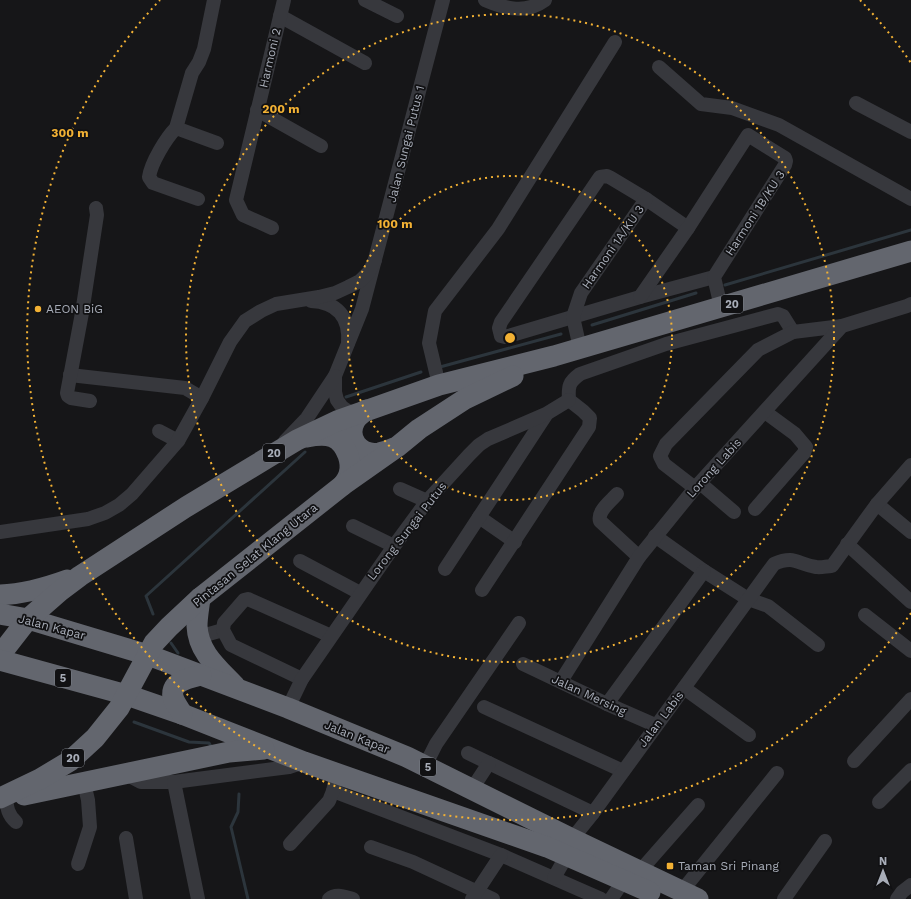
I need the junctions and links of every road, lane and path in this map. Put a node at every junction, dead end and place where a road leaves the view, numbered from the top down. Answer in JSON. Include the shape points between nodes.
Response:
{"nodes":[{"id":1,"x":214,"y":0,"type":"edge"},
{"id":2,"x":284,"y":0,"type":"edge"},
{"id":3,"x":365,"y":0,"type":"edge"},
{"id":4,"x":443,"y":0,"type":"edge"},
{"id":5,"x":485,"y":0,"type":"edge"},
{"id":6,"x":546,"y":0,"type":"edge"},
{"id":7,"x":280,"y":16,"type":"junction"},
{"id":8,"x":397,"y":16,"type":"dead end"},
{"id":9,"x":615,"y":42,"type":"dead end"},
{"id":10,"x":365,"y":63,"type":"dead end"},
{"id":11,"x":659,"y":67,"type":"dead end"},
{"id":12,"x":856,"y":103,"type":"dead end"},
{"id":13,"x":257,"y":110,"type":"junction"},
{"id":14,"x":176,"y":128,"type":"junction"},
{"id":15,"x":911,"y":132,"type":"edge"},
{"id":16,"x":218,"y":143,"type":"dead end"},
{"id":17,"x":321,"y":146,"type":"dead end"},
{"id":18,"x":198,"y":199,"type":"dead end"},
{"id":19,"x":646,"y":199,"type":"junction"},
{"id":20,"x":911,"y":199,"type":"edge"},
{"id":21,"x":96,"y":208,"type":"dead end"},
{"id":22,"x":272,"y":228,"type":"dead end"},
{"id":23,"x":688,"y":228,"type":"junction"},
{"id":24,"x":911,"y":252,"type":"edge"},
{"id":25,"x":375,"y":260,"type":"junction"},
{"id":26,"x":714,"y":277,"type":"junction"},
{"id":27,"x":640,"y":297,"type":"junction"},
{"id":28,"x":296,"y":300,"type":"junction"},
{"id":29,"x":911,"y":304,"type":"edge"},
{"id":30,"x":721,"y":307,"type":"junction"},
{"id":31,"x":573,"y":317,"type":"junction"},
{"id":32,"x":842,"y":326,"type":"junction"},
{"id":33,"x":793,"y":332,"type":"junction"},
{"id":34,"x":347,"y":348,"type":"junction"},
{"id":35,"x":580,"y":348,"type":"junction"},
{"id":36,"x":554,"y":356,"type":"junction"},
{"id":37,"x":70,"y":375,"type":"junction"},
{"id":38,"x":335,"y":376,"type":"junction"},
{"id":39,"x":439,"y":385,"type":"junction"},
{"id":40,"x":202,"y":398,"type":"junction"},
{"id":41,"x":569,"y":400,"type":"junction"},
{"id":42,"x":90,"y":401,"type":"dead end"},
{"id":43,"x":362,"y":412,"type":"junction"},
{"id":44,"x":765,"y":412,"type":"junction"},
{"id":45,"x":546,"y":414,"type":"junction"},
{"id":46,"x":159,"y":431,"type":"dead end"},
{"id":47,"x":297,"y":440,"type":"junction"},
{"id":48,"x":178,"y":441,"type":"junction"},
{"id":49,"x":397,"y":447,"type":"junction"},
{"id":50,"x":272,"y":455,"type":"junction"},
{"id":51,"x":911,"y":465,"type":"edge"},
{"id":52,"x":343,"y":485,"type":"junction"},
{"id":53,"x":697,"y":486,"type":"junction"},
{"id":54,"x":400,"y":489,"type":"dead end"},
{"id":55,"x":617,"y":494,"type":"dead end"},
{"id":56,"x":428,"y":501,"type":"junction"},
{"id":57,"x":877,"y":504,"type":"junction"},
{"id":58,"x":755,"y":508,"type":"dead end"},
{"id":59,"x":734,"y":512,"type":"dead end"},
{"id":60,"x":479,"y":517,"type":"junction"},
{"id":61,"x":353,"y":526,"type":"dead end"},
{"id":62,"x":0,"y":532,"type":"edge"},
{"id":63,"x":911,"y":532,"type":"edge"},
{"id":64,"x":655,"y":536,"type":"junction"},
{"id":65,"x":515,"y":542,"type":"junction"},
{"id":66,"x":847,"y":544,"type":"junction"},
{"id":67,"x":394,"y":546,"type":"junction"},
{"id":68,"x":639,"y":557,"type":"junction"},
{"id":69,"x":300,"y":561,"type":"dead end"},
{"id":70,"x":445,"y":568,"type":"dead end"},
{"id":71,"x":704,"y":571,"type":"junction"},
{"id":72,"x":80,"y":576,"type":"junction"},
{"id":73,"x":482,"y":590,"type":"dead end"},
{"id":74,"x":360,"y":593,"type":"junction"},
{"id":75,"x":0,"y":595,"type":"edge"},
{"id":76,"x":200,"y":598,"type":"junction"},
{"id":77,"x":748,"y":599,"type":"junction"},
{"id":78,"x":911,"y":602,"type":"edge"},
{"id":79,"x":0,"y":614,"type":"edge"},
{"id":80,"x":864,"y":615,"type":"dead end"},
{"id":81,"x":28,"y":619,"type":"junction"},
{"id":82,"x":519,"y":623,"type":"dead end"},
{"id":83,"x":223,"y":630,"type":"junction"},
{"id":84,"x":331,"y":636,"type":"junction"},
{"id":85,"x":198,"y":638,"type":"junction"},
{"id":86,"x":818,"y":645,"type":"dead end"},
{"id":87,"x":911,"y":651,"type":"edge"},
{"id":88,"x":0,"y":655,"type":"edge"},
{"id":89,"x":148,"y":655,"type":"junction"},
{"id":90,"x":0,"y":660,"type":"edge"},
{"id":91,"x":523,"y":664,"type":"dead end"},
{"id":92,"x":201,"y":675,"type":"junction"},
{"id":93,"x":302,"y":679,"type":"junction"},
{"id":94,"x":560,"y":681,"type":"junction"},
{"id":95,"x":684,"y":688,"type":"junction"},
{"id":96,"x":238,"y":689,"type":"junction"},
{"id":97,"x":127,"y":695,"type":"junction"},
{"id":98,"x":911,"y":699,"type":"edge"},
{"id":99,"x":607,"y":704,"type":"junction"},
{"id":100,"x":484,"y":707,"type":"dead end"},
{"id":101,"x":288,"y":708,"type":"junction"},
{"id":102,"x":182,"y":714,"type":"junction"},
{"id":103,"x":655,"y":725,"type":"junction"},
{"id":104,"x":749,"y":736,"type":"dead end"},
{"id":105,"x":270,"y":749,"type":"junction"},
{"id":106,"x":468,"y":753,"type":"dead end"},
{"id":107,"x":854,"y":761,"type":"dead end"},
{"id":108,"x":304,"y":762,"type":"junction"},
{"id":109,"x":489,"y":763,"type":"junction"},
{"id":110,"x":426,"y":766,"type":"junction"},
{"id":111,"x":911,"y":770,"type":"edge"},
{"id":112,"x":623,"y":771,"type":"junction"},
{"id":113,"x":777,"y":773,"type":"dead end"},
{"id":114,"x":126,"y":774,"type":"junction"},
{"id":115,"x":174,"y":782,"type":"junction"},
{"id":116,"x":335,"y":782,"type":"junction"},
{"id":117,"x":84,"y":783,"type":"junction"},
{"id":118,"x":472,"y":789,"type":"junction"},
{"id":119,"x":2,"y":799,"type":"edge"},
{"id":120,"x":879,"y":802,"type":"dead end"},
{"id":121,"x":698,"y":805,"type":"dead end"},
{"id":122,"x":593,"y":812,"type":"junction"},
{"id":123,"x":16,"y":822,"type":"dead end"},
{"id":124,"x":126,"y":838,"type":"dead end"},
{"id":125,"x":825,"y":841,"type":"dead end"},
{"id":126,"x":290,"y":844,"type":"dead end"},
{"id":127,"x":371,"y":847,"type":"dead end"},
{"id":128,"x":570,"y":847,"type":"junction"},
{"id":129,"x":501,"y":855,"type":"junction"},
{"id":130,"x":78,"y":864,"type":"dead end"},
{"id":131,"x":554,"y":878,"type":"junction"},
{"id":132,"x":637,"y":885,"type":"edge"},
{"id":133,"x":911,"y":885,"type":"edge"},
{"id":134,"x":475,"y":895,"type":"edge"},
{"id":135,"x":682,"y":896,"type":"edge"},
{"id":136,"x":136,"y":899,"type":"edge"},
{"id":137,"x":198,"y":899,"type":"edge"},
{"id":138,"x":329,"y":899,"type":"edge"},
{"id":139,"x":353,"y":899,"type":"edge"},
{"id":140,"x":493,"y":899,"type":"edge"},
{"id":141,"x":601,"y":899,"type":"edge"},
{"id":142,"x":611,"y":899,"type":"edge"},
{"id":143,"x":784,"y":899,"type":"edge"},
{"id":144,"x":897,"y":899,"type":"edge"}],
"edges":[{"from":1,"to":14,"type":"street","via":[[202,56],[192,73]]},
{"from":2,"to":7,"type":"street","name":"Harmoni 2"},
{"from":3,"to":8,"type":"street"},
{"from":4,"to":25,"type":"street","name":"Jalan Sungai Putus 1"},
{"from":5,"to":6,"type":"street","via":[[519,10],[538,6]]},
{"from":7,"to":10,"type":"street"},
{"from":7,"to":13,"type":"street","name":"Harmoni 2"},
{"from":9,"to":39,"type":"street","via":[[498,229],[435,311],[429,343]]},
{"from":11,"to":20,"type":"street","via":[[701,104],[732,108],[779,125]]},
{"from":12,"to":15,"type":"street"},
{"from":13,"to":17,"type":"street"},
{"from":13,"to":22,"type":"street","name":"Harmoni 2","via":[[236,200],[243,215]]},
{"from":14,"to":16,"type":"street"},
{"from":14,"to":18,"type":"street","via":[[150,170],[149,178],[153,182]]},
{"from":19,"to":23,"type":"street"},
{"from":19,"to":31,"type":"street","name":"Harmoni 1A/KU 3","via":[[581,293]]},
{"from":19,"to":31,"type":"street","via":[[607,176],[600,177],[501,322],[499,333],[505,337]]},
{"from":21,"to":37,"type":"street","via":[[83,306]]},
{"from":23,"to":26,"type":"street","name":"Harmoni 1B/KU 3","via":[[748,135],[785,158],[785,165]]},
{"from":23,"to":27,"type":"street"},
{"from":24,"to":30,"type":"highway","name":"Pintasan Selat Klang Utara","number":"20"},
{"from":25,"to":28,"type":"street","via":[[369,272],[348,288],[319,297]]},
{"from":25,"to":34,"type":"street","name":"Jalan Sungai Putus 1","via":[[362,309]]},
{"from":26,"to":27,"type":"street"},
{"from":26,"to":30,"type":"street"},
{"from":27,"to":31,"type":"street"},
{"from":28,"to":34,"type":"street","via":[[318,301],[337,310],[344,317],[348,328]]},
{"from":28,"to":40,"type":"street","via":[[276,304],[245,321],[230,342]]},
{"from":29,"to":32,"type":"street"},
{"from":30,"to":35,"type":"highway","name":"Pintasan Selat Klang Utara","number":"20"},
{"from":31,"to":35,"type":"street"},
{"from":32,"to":33,"type":"street"},
{"from":32,"to":44,"type":"street","name":"Lorong Labis"},
{"from":33,"to":41,"type":"street","via":[[783,316],[778,314],[666,344],[580,374],[571,380]]},
{"from":33,"to":53,"type":"street","via":[[758,350],[666,444],[660,456],[664,464]]},
{"from":34,"to":38,"type":"street","name":"Jalan Sungai Putus 1"},
{"from":35,"to":36,"type":"highway","name":"Pintasan Selat Klang Utara","number":"20"},
{"from":36,"to":39,"type":"highway","name":"Pintasan Selat Klang Utara","number":"20"},
{"from":36,"to":49,"type":"highway","name":"Pintasan Selat Klang Utara","number":"20","via":[[465,399],[419,429]]},
{"from":37,"to":40,"type":"street","via":[[185,388]]},
{"from":37,"to":42,"type":"street","via":[[68,396]]},
{"from":38,"to":43,"type":"street","name":"Jalan Sungai Putus 1","via":[[335,392],[342,407],[348,411]]},
{"from":38,"to":50,"type":"street","via":[[307,418]]},
{"from":39,"to":43,"type":"highway","name":"Pintasan Selat Klang Utara","number":"20"},
{"from":40,"to":48,"type":"street"},
{"from":41,"to":45,"type":"street","name":"Lorong Sungai Putus"},
{"from":41,"to":65,"type":"street","via":[[590,418],[589,427]]},
{"from":43,"to":47,"type":"highway","name":"Pintasan Selat Klang Utara","number":"20"},
{"from":43,"to":49,"type":"highway","via":[[355,421],[353,430],[353,440],[359,448],[378,453]]},
{"from":44,"to":53,"type":"street","name":"Lorong Labis"},
{"from":44,"to":58,"type":"street","via":[[795,434],[806,447],[804,453]]},
{"from":45,"to":56,"type":"street","name":"Lorong Sungai Putus","via":[[479,445]]},
{"from":45,"to":60,"type":"street"},
{"from":46,"to":48,"type":"street"},
{"from":47,"to":50,"type":"highway","name":"Pintasan Selat Klang Utara","number":"20"},
{"from":47,"to":52,"type":"highway","via":[[320,434],[339,440],[350,461],[349,474]]},
{"from":48,"to":62,"type":"street","via":[[119,506],[88,519]]},
{"from":49,"to":52,"type":"highway","name":"Pintasan Selat Klang Utara","number":"20"},
{"from":50,"to":72,"type":"highway","name":"Pintasan Selat Klang Utara","number":"20","via":[[186,506]]},
{"from":51,"to":57,"type":"street"},
{"from":52,"to":76,"type":"highway","name":"Pintasan Selat Klang Utara","number":"20"},
{"from":53,"to":59,"type":"street"},
{"from":53,"to":64,"type":"street","name":"Lorong Labis"},
{"from":54,"to":56,"type":"street"},
{"from":55,"to":68,"type":"street","via":[[600,512],[600,521]]},
{"from":56,"to":67,"type":"street","name":"Lorong Sungai Putus"},
{"from":57,"to":63,"type":"street"},
{"from":57,"to":66,"type":"street"},
{"from":60,"to":65,"type":"street"},
{"from":60,"to":70,"type":"street"},
{"from":61,"to":67,"type":"street"},
{"from":64,"to":68,"type":"street","name":"Lorong Labis"},
{"from":64,"to":71,"type":"street"},
{"from":65,"to":73,"type":"street"},
{"from":66,"to":77,"type":"street","name":"Jalan Labis","via":[[832,566],[816,567],[784,560],[774,564]]},
{"from":66,"to":78,"type":"street"},
{"from":67,"to":74,"type":"street","name":"Lorong Sungai Putus"},
{"from":68,"to":94,"type":"street","name":"Lorong Labis"},
{"from":69,"to":74,"type":"street"},
{"from":71,"to":77,"type":"street"},
{"from":71,"to":99,"type":"street"},
{"from":72,"to":75,"type":"highway","via":[[36,591]]},
{"from":72,"to":81,"type":"highway","name":"Pintasan Selat Klang Utara","number":"20"},
{"from":74,"to":84,"type":"street","name":"Lorong Sungai Putus"},
{"from":76,"to":85,"type":"highway"},
{"from":76,"to":89,"type":"highway","name":"Pintasan Selat Klang Utara","number":"20","via":[[168,627],[154,643]]},
{"from":77,"to":86,"type":"street","via":[[768,606]]},
{"from":77,"to":95,"type":"street","name":"Jalan Labis"},
{"from":79,"to":81,"type":"highway","name":"Jalan Kapar","number":"5"},
{"from":80,"to":87,"type":"street"},
{"from":81,"to":88,"type":"highway","name":"Pintasan Selat Klang Utara","number":"20"},
{"from":81,"to":89,"type":"highway","name":"Jalan Kapar","number":"5"},
{"from":82,"to":110,"type":"street","via":[[433,749]]},
{"from":83,"to":84,"type":"street","via":[[224,623],[244,600],[248,599]]},
{"from":83,"to":85,"type":"street"},
{"from":83,"to":93,"type":"street","via":[[231,645]]},
{"from":84,"to":93,"type":"street","name":"Lorong Sungai Putus"},
{"from":85,"to":96,"type":"highway","via":[[209,659]]},
{"from":89,"to":92,"type":"highway","name":"Jalan Kapar","number":"5"},
{"from":89,"to":97,"type":"highway","name":"Pintasan Selat Klang Utara","number":"20"},
{"from":90,"to":97,"type":"highway","name":"Jalan Kapar","number":"5"},
{"from":91,"to":94,"type":"street","name":"Jalan Mersing"},
{"from":92,"to":96,"type":"highway","name":"Jalan Kapar","number":"5"},
{"from":92,"to":102,"type":"highway","via":[[184,679],[177,684],[173,692]]},
{"from":93,"to":101,"type":"street","name":"Lorong Sungai Putus"},
{"from":94,"to":99,"type":"street","name":"Jalan Mersing"},
{"from":95,"to":103,"type":"street","name":"Jalan Labis"},
{"from":95,"to":104,"type":"street"},
{"from":96,"to":101,"type":"highway","name":"Jalan Kapar","number":"5"},
{"from":97,"to":102,"type":"highway","name":"Jalan Kapar","number":"5"},
{"from":97,"to":119,"type":"highway","name":"Pintasan Selat Klang Utara","number":"20","via":[[95,738],[70,761]]},
{"from":98,"to":107,"type":"street"},
{"from":99,"to":103,"type":"street","name":"Jalan Mersing"},
{"from":100,"to":112,"type":"street"},
{"from":101,"to":110,"type":"highway","name":"Jalan Kapar","number":"5"},
{"from":102,"to":105,"type":"highway","name":"Jalan Kapar","number":"5"},
{"from":103,"to":112,"type":"street","name":"Jalan Labis"},
{"from":105,"to":108,"type":"highway","name":"Jalan Kapar","number":"5"},
{"from":105,"to":114,"type":"highway","via":[[229,752]]},
{"from":106,"to":109,"type":"street"},
{"from":108,"to":115,"type":"street","via":[[289,767]]},
{"from":108,"to":116,"type":"highway","name":"Jalan Kapar","number":"5"},
{"from":109,"to":118,"type":"street"},
{"from":109,"to":122,"type":"street"},
{"from":110,"to":118,"type":"highway","name":"Jalan Kapar","number":"5"},
{"from":111,"to":120,"type":"street"},
{"from":112,"to":122,"type":"street","name":"Jalan Labis"},
{"from":113,"to":135,"type":"street"},
{"from":114,"to":115,"type":"street","via":[[141,782]]},
{"from":114,"to":117,"type":"highway"},
{"from":115,"to":137,"type":"street"},
{"from":116,"to":126,"type":"street","via":[[329,801]]},
{"from":116,"to":128,"type":"highway","name":"Jalan Kapar","number":"5"},
{"from":116,"to":129,"type":"street"},
{"from":117,"to":119,"type":"highway"},
{"from":117,"to":130,"type":"street","via":[[90,827]]},
{"from":118,"to":128,"type":"highway","name":"Jalan Kapar","number":"5"},
{"from":119,"to":123,"type":"street","via":[[11,818]]},
{"from":121,"to":132,"type":"street"},
{"from":122,"to":128,"type":"street","name":"Jalan Labis"},
{"from":124,"to":136,"type":"street"},
{"from":125,"to":143,"type":"street"},
{"from":127,"to":134,"type":"street","via":[[412,862]]},
{"from":128,"to":131,"type":"street","name":"Jalan Labis"},
{"from":128,"to":132,"type":"highway","name":"Jalan Kapar","number":"5"},
{"from":129,"to":131,"type":"street"},
{"from":129,"to":134,"type":"street"},
{"from":131,"to":141,"type":"street"},
{"from":132,"to":135,"type":"highway","name":"Jalan Kapar","number":"5"},
{"from":132,"to":142,"type":"street"},
{"from":133,"to":144,"type":"street"},
{"from":134,"to":140,"type":"street"},
{"from":138,"to":139,"type":"street","via":[[338,895]]}]}
